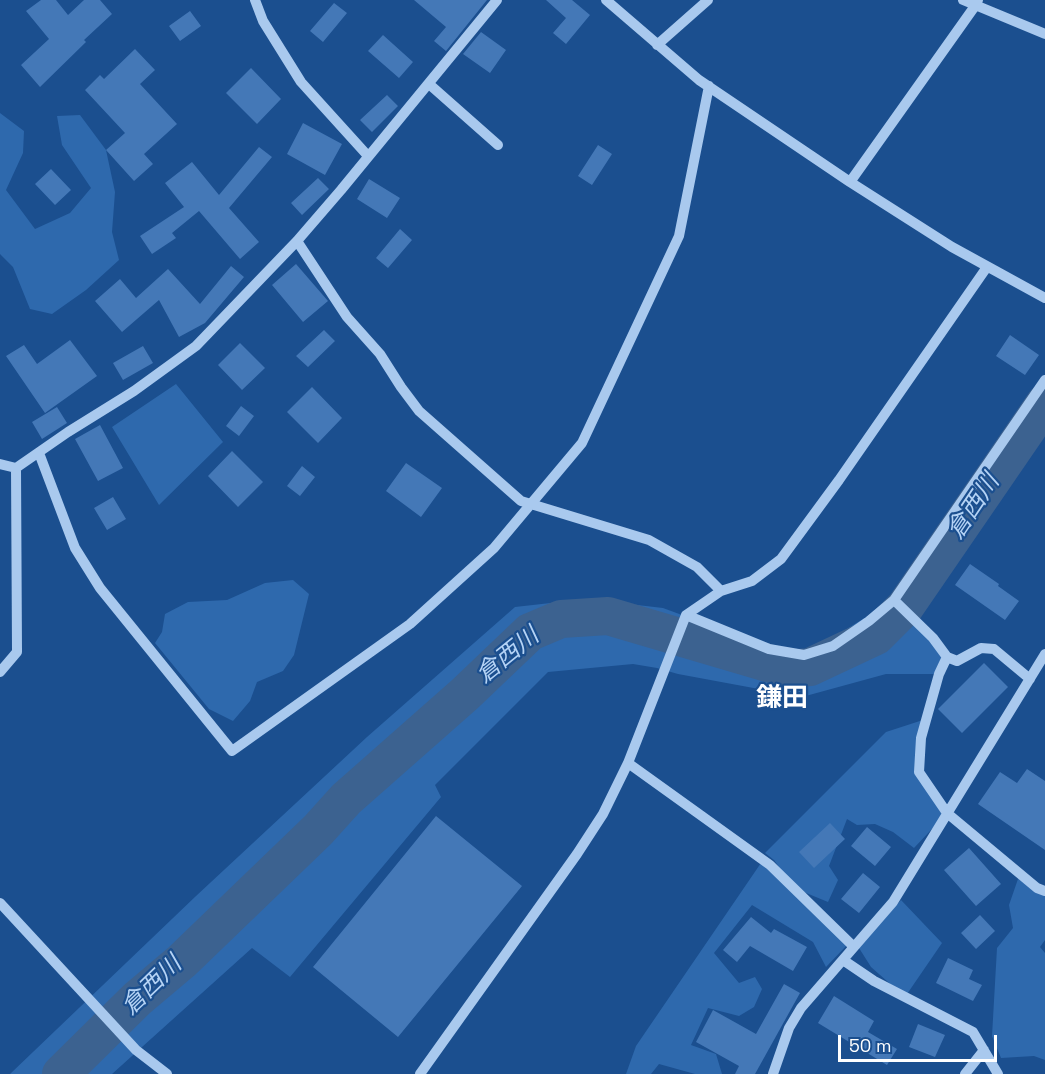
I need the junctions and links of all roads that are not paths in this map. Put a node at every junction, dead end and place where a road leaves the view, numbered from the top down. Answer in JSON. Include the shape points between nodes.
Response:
{"nodes":[{"id":1,"x":255,"y":0,"type":"edge"},
{"id":2,"x":497,"y":0,"type":"edge"},
{"id":3,"x":606,"y":0,"type":"edge"},
{"id":4,"x":708,"y":0,"type":"edge"},
{"id":5,"x":963,"y":0,"type":"edge"},
{"id":6,"x":976,"y":3,"type":"edge"},
{"id":7,"x":1045,"y":34,"type":"edge"},
{"id":8,"x":657,"y":45,"type":"junction"},
{"id":9,"x":429,"y":84,"type":"junction"},
{"id":10,"x":709,"y":87,"type":"junction"},
{"id":11,"x":498,"y":145,"type":"dead end"},
{"id":12,"x":368,"y":156,"type":"junction"},
{"id":13,"x":850,"y":182,"type":"junction"},
{"id":14,"x":297,"y":241,"type":"junction"},
{"id":15,"x":987,"y":267,"type":"junction"},
{"id":16,"x":1045,"y":298,"type":"edge"},
{"id":17,"x":1045,"y":380,"type":"edge"},
{"id":18,"x":39,"y":453,"type":"junction"},
{"id":19,"x":0,"y":464,"type":"edge"},
{"id":20,"x":16,"y":468,"type":"junction"},
{"id":21,"x":531,"y":504,"type":"junction"},
{"id":22,"x":721,"y":591,"type":"junction"},
{"id":23,"x":894,"y":600,"type":"junction"},
{"id":24,"x":686,"y":615,"type":"junction"},
{"id":25,"x":1045,"y":654,"type":"edge"},
{"id":26,"x":947,"y":657,"type":"junction"},
{"id":27,"x":0,"y":672,"type":"edge"},
{"id":28,"x":1030,"y":679,"type":"junction"},
{"id":29,"x":628,"y":763,"type":"junction"},
{"id":30,"x":947,"y":813,"type":"junction"},
{"id":31,"x":1045,"y":891,"type":"edge"},
{"id":32,"x":0,"y":903,"type":"edge"},
{"id":33,"x":854,"y":947,"type":"junction"},
{"id":34,"x":843,"y":960,"type":"junction"},
{"id":35,"x":984,"y":1050,"type":"junction"},
{"id":36,"x":167,"y":1074,"type":"edge"},
{"id":37,"x":420,"y":1074,"type":"edge"},
{"id":38,"x":773,"y":1074,"type":"edge"},
{"id":39,"x":965,"y":1074,"type":"edge"},
{"id":40,"x":998,"y":1074,"type":"edge"}],
"edges":[{"from":1,"to":12,"type":"street","via":[[263,21],[301,82]]},
{"from":2,"to":9,"type":"street"},
{"from":3,"to":8,"type":"street"},
{"from":4,"to":8,"type":"street"},
{"from":5,"to":6,"type":"street"},
{"from":6,"to":7,"type":"street"},
{"from":6,"to":13,"type":"street"},
{"from":8,"to":10,"type":"street"},
{"from":9,"to":11,"type":"street"},
{"from":9,"to":12,"type":"street"},
{"from":10,"to":13,"type":"street"},
{"from":10,"to":21,"type":"street","via":[[679,236],[582,443]]},
{"from":12,"to":14,"type":"street"},
{"from":13,"to":15,"type":"street"},
{"from":14,"to":18,"type":"street","via":[[196,346]]},
{"from":14,"to":21,"type":"street","via":[[347,317],[380,354],[419,411],[521,501]]},
{"from":15,"to":16,"type":"street"},
{"from":15,"to":22,"type":"street","via":[[781,559],[752,581]]},
{"from":17,"to":23,"type":"street"},
{"from":18,"to":20,"type":"street"},
{"from":18,"to":21,"type":"street","via":[[75,548],[100,588],[232,751],[410,624],[494,548]]},
{"from":19,"to":20,"type":"street"},
{"from":20,"to":27,"type":"street","via":[[17,652]]},
{"from":21,"to":22,"type":"street","via":[[649,540],[697,567]]},
{"from":22,"to":24,"type":"street"},
{"from":23,"to":24,"type":"street","via":[[833,646],[804,655],[769,650]]},
{"from":23,"to":26,"type":"street"},
{"from":24,"to":29,"type":"street"},
{"from":25,"to":28,"type":"street"},
{"from":26,"to":28,"type":"street","via":[[957,661],[981,648],[994,649]]},
{"from":26,"to":30,"type":"street","via":[[921,738],[919,772]]},
{"from":28,"to":30,"type":"street"},
{"from":29,"to":33,"type":"street","via":[[770,865]]},
{"from":29,"to":37,"type":"street","via":[[603,814],[577,854]]},
{"from":30,"to":31,"type":"street"},
{"from":30,"to":33,"type":"street","via":[[893,902]]},
{"from":32,"to":36,"type":"street","via":[[136,1050]]},
{"from":33,"to":34,"type":"street"},
{"from":34,"to":35,"type":"street","via":[[874,981],[973,1032]]},
{"from":34,"to":38,"type":"street","via":[[801,1008],[789,1028]]},
{"from":35,"to":39,"type":"street"},
{"from":35,"to":40,"type":"street"}]}
